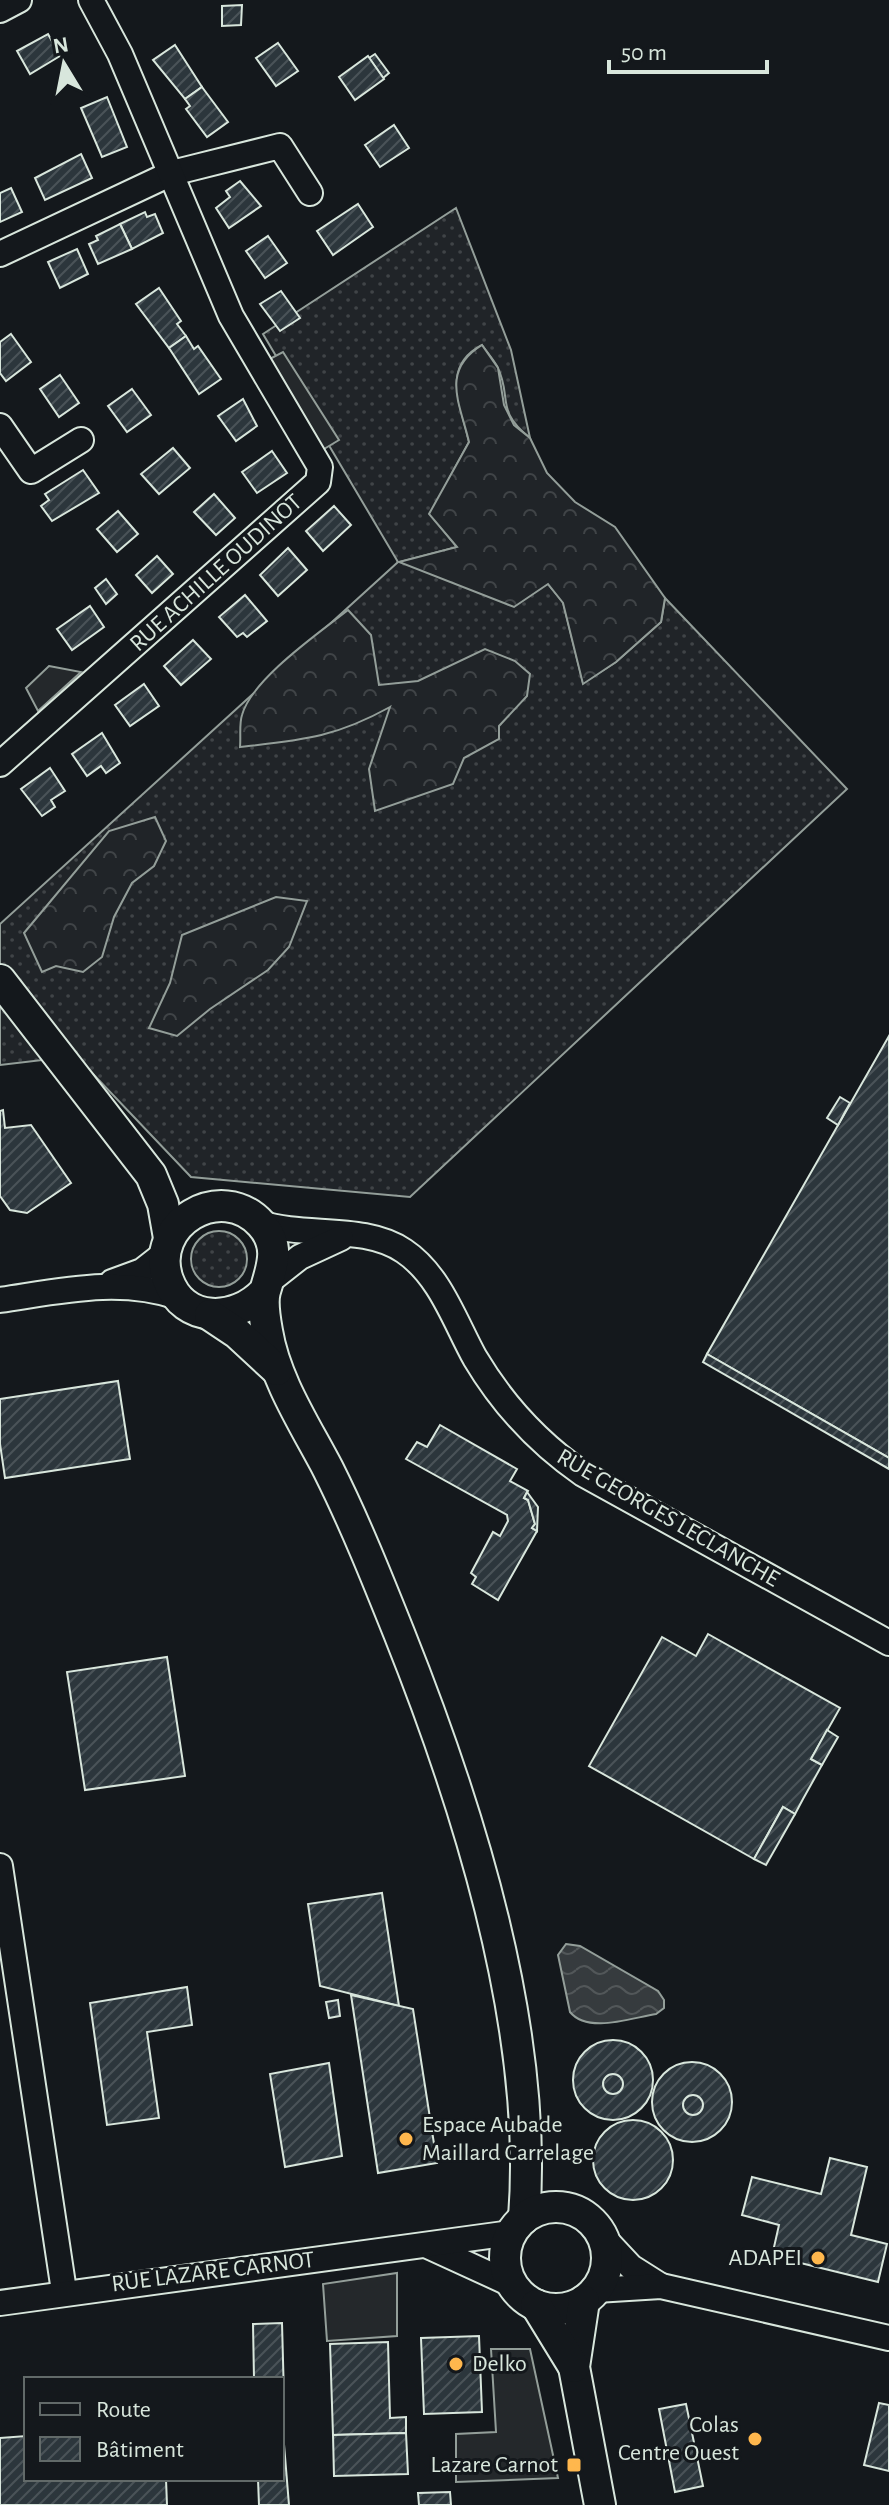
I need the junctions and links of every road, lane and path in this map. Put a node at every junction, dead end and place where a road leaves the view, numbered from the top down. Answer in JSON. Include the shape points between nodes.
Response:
{"nodes":[{"id":1,"x":19,"y":0,"type":"edge"},
{"id":2,"x":91,"y":0,"type":"edge"},
{"id":3,"x":0,"y":10,"type":"edge"},
{"id":4,"x":172,"y":173,"type":"junction"},
{"id":5,"x":310,"y":193,"type":"dead end"},
{"id":6,"x":0,"y":254,"type":"edge"},
{"id":7,"x":0,"y":426,"type":"edge"},
{"id":8,"x":81,"y":440,"type":"dead end"},
{"id":9,"x":0,"y":764,"type":"edge"},
{"id":10,"x":0,"y":980,"type":"edge"},
{"id":11,"x":151,"y":1175,"type":"junction"},
{"id":12,"x":203,"y":1208,"type":"junction"},
{"id":13,"x":260,"y":1223,"type":"junction"},
{"id":14,"x":347,"y":1236,"type":"junction"},
{"id":15,"x":167,"y":1246,"type":"junction"},
{"id":16,"x":106,"y":1285,"type":"junction"},
{"id":17,"x":268,"y":1286,"type":"junction"},
{"id":18,"x":178,"y":1297,"type":"junction"},
{"id":19,"x":0,"y":1300,"type":"edge"},
{"id":20,"x":210,"y":1315,"type":"junction"},
{"id":21,"x":277,"y":1370,"type":"junction"},
{"id":22,"x":889,"y":1643,"type":"edge"},
{"id":23,"x":0,"y":1866,"type":"edge"},
{"id":24,"x":526,"y":2140,"type":"junction"},
{"id":25,"x":561,"y":2207,"type":"junction"},
{"id":26,"x":518,"y":2225,"type":"junction"},
{"id":27,"x":602,"y":2236,"type":"junction"},
{"id":28,"x":426,"y":2245,"type":"junction"},
{"id":29,"x":513,"y":2285,"type":"junction"},
{"id":30,"x":661,"y":2286,"type":"junction"},
{"id":31,"x":64,"y":2291,"type":"junction"},
{"id":32,"x":590,"y":2296,"type":"junction"},
{"id":33,"x":0,"y":2303,"type":"edge"},
{"id":34,"x":536,"y":2305,"type":"junction"},
{"id":35,"x":889,"y":2338,"type":"edge"},
{"id":36,"x":574,"y":2367,"type":"junction"},
{"id":37,"x":600,"y":2505,"type":"edge"}],
"edges":[{"from":1,"to":3,"type":"street"},
{"from":2,"to":4,"type":"street","name":"RUE ACHILLE OUDINOT"},
{"from":4,"to":5,"type":"street","via":[[280,146]]},
{"from":4,"to":6,"type":"street"},
{"from":4,"to":9,"type":"street","name":"RUE ACHILLE OUDINOT","via":[[231,316],[320,467],[318,482]]},
{"from":7,"to":8,"type":"street","via":[[31,471]]},
{"from":10,"to":11,"type":"main road"},
{"from":11,"to":12,"type":"main road"},
{"from":11,"to":15,"type":"main road","via":[[163,1204]]},
{"from":12,"to":13,"type":"main road","via":[[234,1207]]},
{"from":12,"to":15,"type":"main road","via":[[177,1225]]},
{"from":13,"to":14,"type":"street","name":"RUE GEORGES LECLANCHE"},
{"from":13,"to":17,"type":"main road","via":[[274,1249]]},
{"from":14,"to":17,"type":"street","via":[[300,1257]]},
{"from":14,"to":22,"type":"street","name":"RUE GEORGES LECLANCHE","via":[[390,1244],[417,1261],[493,1386],[531,1433],[558,1456]]},
{"from":15,"to":16,"type":"street","via":[[142,1271]]},
{"from":15,"to":18,"type":"main road","via":[[165,1269]]},
{"from":16,"to":18,"type":"street","via":[[146,1287]]},
{"from":16,"to":19,"type":"street"},
{"from":17,"to":20,"type":"main road","via":[[240,1311]]},
{"from":17,"to":21,"type":"main road","via":[[267,1330]]},
{"from":18,"to":20,"type":"main road"},
{"from":20,"to":21,"type":"main road"},
{"from":21,"to":24,"type":"main road","via":[[352,1516],[423,1692],[465,1819],[515,2031]]},
{"from":23,"to":31,"type":"street"},
{"from":24,"to":25,"type":"main road"},
{"from":24,"to":26,"type":"main road"},
{"from":25,"to":26,"type":"main road","via":[[542,2209]]},
{"from":25,"to":27,"type":"main road","via":[[585,2216]]},
{"from":26,"to":28,"type":"street","name":"RUE LAZARE CARNOT"},
{"from":26,"to":29,"type":"main road","via":[[505,2259]]},
{"from":27,"to":30,"type":"street","via":[[631,2267]]},
{"from":27,"to":32,"type":"main road","via":[[605,2273]]},
{"from":28,"to":29,"type":"street"},
{"from":28,"to":31,"type":"street","name":"RUE LAZARE CARNOT"},
{"from":29,"to":34,"type":"main road"},
{"from":30,"to":32,"type":"street"},
{"from":30,"to":35,"type":"street"},
{"from":31,"to":33,"type":"street","name":"RUE LAZARE CARNOT"},
{"from":32,"to":34,"type":"main road","via":[[560,2309]]},
{"from":32,"to":36,"type":"main road"},
{"from":34,"to":36,"type":"main road"},
{"from":36,"to":37,"type":"main road"}]}
